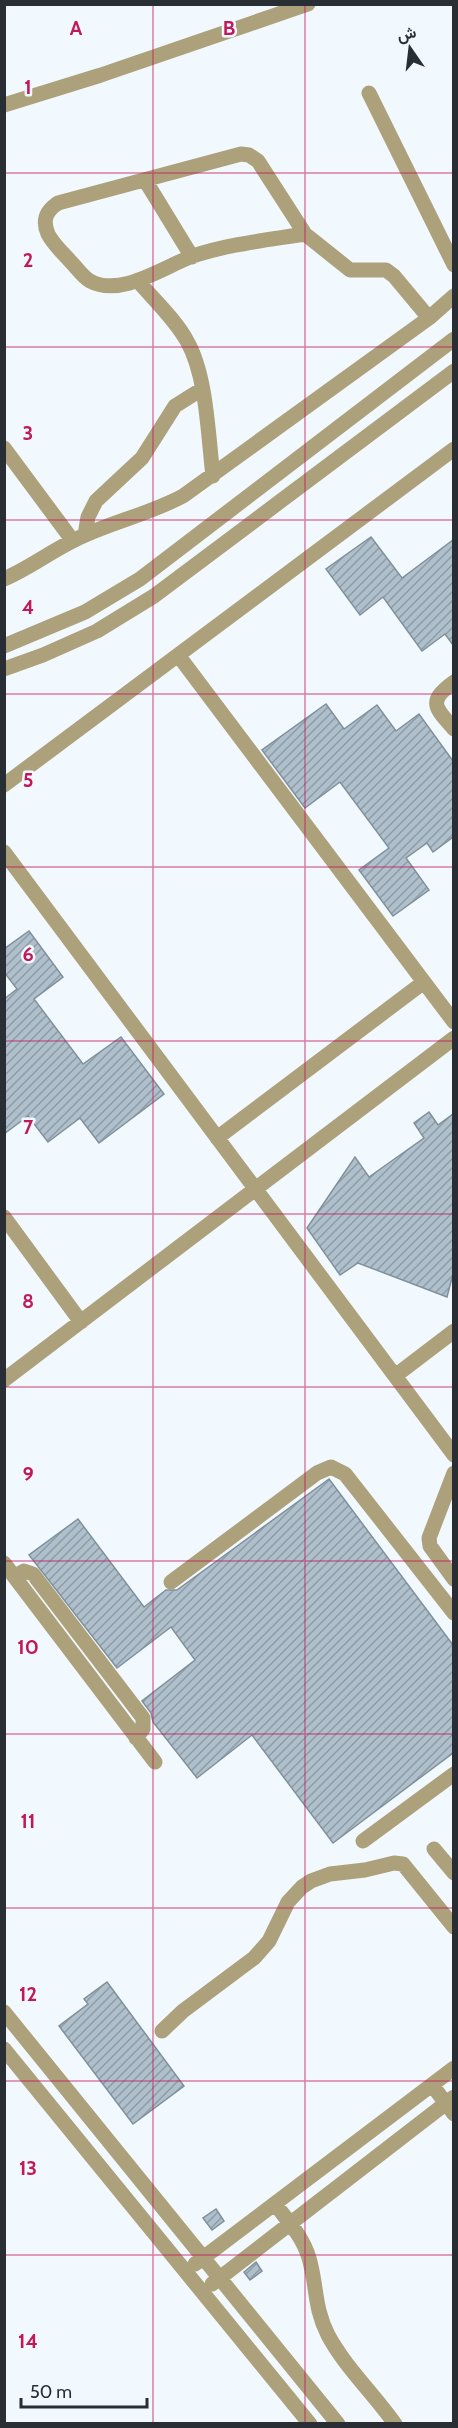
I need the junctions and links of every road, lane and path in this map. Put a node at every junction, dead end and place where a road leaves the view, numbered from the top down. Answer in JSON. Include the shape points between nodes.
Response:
{"nodes":[{"id":1,"x":308,"y":4,"type":"edge"},
{"id":2,"x":369,"y":93,"type":"dead end"},
{"id":3,"x":4,"y":105,"type":"edge"},
{"id":4,"x":145,"y":180,"type":"junction"},
{"id":5,"x":305,"y":234,"type":"junction"},
{"id":6,"x":192,"y":257,"type":"junction"},
{"id":7,"x":453,"y":265,"type":"edge"},
{"id":8,"x":138,"y":281,"type":"junction"},
{"id":9,"x":453,"y":296,"type":"edge"},
{"id":10,"x":429,"y":318,"type":"junction"},
{"id":11,"x":453,"y":339,"type":"edge"},
{"id":12,"x":453,"y":371,"type":"edge"},
{"id":13,"x":202,"y":389,"type":"junction"},
{"id":14,"x":4,"y":448,"type":"edge"},
{"id":15,"x":453,"y":449,"type":"edge"},
{"id":16,"x":213,"y":476,"type":"junction"},
{"id":17,"x":79,"y":538,"type":"junction"},
{"id":18,"x":4,"y":579,"type":"edge"},
{"id":19,"x":4,"y":646,"type":"edge"},
{"id":20,"x":178,"y":655,"type":"junction"},
{"id":21,"x":4,"y":669,"type":"edge"},
{"id":22,"x":453,"y":682,"type":"edge"},
{"id":23,"x":453,"y":729,"type":"edge"},
{"id":24,"x":4,"y":784,"type":"edge"},
{"id":25,"x":4,"y":852,"type":"edge"},
{"id":26,"x":424,"y":982,"type":"junction"},
{"id":27,"x":453,"y":1022,"type":"edge"},
{"id":28,"x":453,"y":1038,"type":"edge"},
{"id":29,"x":218,"y":1138,"type":"junction"},
{"id":30,"x":256,"y":1190,"type":"junction"},
{"id":31,"x":4,"y":1217,"type":"edge"},
{"id":32,"x":81,"y":1323,"type":"junction"},
{"id":33,"x":453,"y":1331,"type":"edge"},
{"id":34,"x":394,"y":1376,"type":"junction"},
{"id":35,"x":4,"y":1380,"type":"edge"},
{"id":36,"x":453,"y":1455,"type":"edge"},
{"id":37,"x":453,"y":1473,"type":"edge"},
{"id":38,"x":4,"y":1563,"type":"edge"},
{"id":39,"x":453,"y":1578,"type":"edge"},
{"id":40,"x":171,"y":1582,"type":"dead end"},
{"id":41,"x":435,"y":1589,"type":"junction"},
{"id":42,"x":453,"y":1613,"type":"edge"},
{"id":43,"x":155,"y":1762,"type":"dead end"},
{"id":44,"x":453,"y":1774,"type":"edge"},
{"id":45,"x":363,"y":1841,"type":"dead end"},
{"id":46,"x":435,"y":1849,"type":"dead end"},
{"id":47,"x":453,"y":1873,"type":"edge"},
{"id":48,"x":453,"y":1927,"type":"edge"},
{"id":49,"x":4,"y":2012,"type":"edge"},
{"id":50,"x":162,"y":2031,"type":"dead end"},
{"id":51,"x":4,"y":2049,"type":"edge"},
{"id":52,"x":453,"y":2068,"type":"edge"},
{"id":53,"x":432,"y":2085,"type":"junction"},
{"id":54,"x":451,"y":2105,"type":"edge"},
{"id":55,"x":275,"y":2204,"type":"junction"},
{"id":56,"x":290,"y":2223,"type":"junction"},
{"id":57,"x":203,"y":2258,"type":"junction"},
{"id":58,"x":186,"y":2271,"type":"junction"},
{"id":59,"x":220,"y":2278,"type":"junction"},
{"id":60,"x":202,"y":2291,"type":"junction"},
{"id":61,"x":310,"y":2424,"type":"edge"},
{"id":62,"x":338,"y":2424,"type":"edge"},
{"id":63,"x":396,"y":2424,"type":"edge"}],
"edges":[{"from":1,"to":3,"type":"street"},
{"from":2,"to":7,"type":"street"},
{"from":4,"to":5,"type":"street","via":[[249,155],[258,161]]},
{"from":4,"to":6,"type":"street"},
{"from":4,"to":8,"type":"street","via":[[58,203],[45,218],[50,238],[87,280],[109,285]]},
{"from":5,"to":6,"type":"street"},
{"from":5,"to":10,"type":"street","via":[[350,270],[386,270]]},
{"from":6,"to":8,"type":"street"},
{"from":8,"to":13,"type":"street","via":[[187,340]]},
{"from":9,"to":10,"type":"street"},
{"from":10,"to":16,"type":"street"},
{"from":11,"to":19,"type":"street","via":[[140,579],[85,612]]},
{"from":12,"to":21,"type":"street","via":[[154,596],[97,631]]},
{"from":13,"to":16,"type":"street"},
{"from":13,"to":17,"type":"street","via":[[175,406],[142,458],[96,501]]},
{"from":14,"to":17,"type":"street"},
{"from":15,"to":20,"type":"street"},
{"from":16,"to":17,"type":"street","via":[[167,505]]},
{"from":17,"to":18,"type":"street"},
{"from":20,"to":24,"type":"street"},
{"from":20,"to":26,"type":"street"},
{"from":22,"to":23,"type":"street","via":[[435,700],[436,708]]},
{"from":25,"to":29,"type":"street"},
{"from":26,"to":27,"type":"street"},
{"from":26,"to":29,"type":"street"},
{"from":28,"to":30,"type":"street"},
{"from":29,"to":30,"type":"street"},
{"from":30,"to":32,"type":"street"},
{"from":30,"to":34,"type":"street"},
{"from":31,"to":32,"type":"street"},
{"from":32,"to":35,"type":"street"},
{"from":33,"to":34,"type":"street"},
{"from":34,"to":36,"type":"street"},
{"from":37,"to":39,"type":"street","via":[[429,1538],[430,1546]]},
{"from":38,"to":43,"type":"street"},
{"from":39,"to":41,"type":"street"},
{"from":40,"to":41,"type":"street","via":[[316,1473],[331,1467],[345,1474]]},
{"from":41,"to":42,"type":"street"},
{"from":44,"to":45,"type":"street"},
{"from":46,"to":47,"type":"street"},
{"from":48,"to":50,"type":"street","via":[[403,1864],[320,1876],[294,1894],[269,1941],[254,1958]]},
{"from":49,"to":57,"type":"street"},
{"from":51,"to":58,"type":"street"},
{"from":52,"to":53,"type":"street"},
{"from":53,"to":54,"type":"street"},
{"from":53,"to":55,"type":"street"},
{"from":54,"to":56,"type":"street"},
{"from":55,"to":56,"type":"street"},
{"from":55,"to":57,"type":"street"},
{"from":56,"to":59,"type":"street"},
{"from":56,"to":63,"type":"street","via":[[309,2257],[316,2303],[328,2334],[345,2362]]},
{"from":57,"to":58,"type":"street"},
{"from":57,"to":59,"type":"street"},
{"from":58,"to":60,"type":"street"},
{"from":59,"to":60,"type":"street"},
{"from":59,"to":62,"type":"street"},
{"from":60,"to":61,"type":"street"}]}
